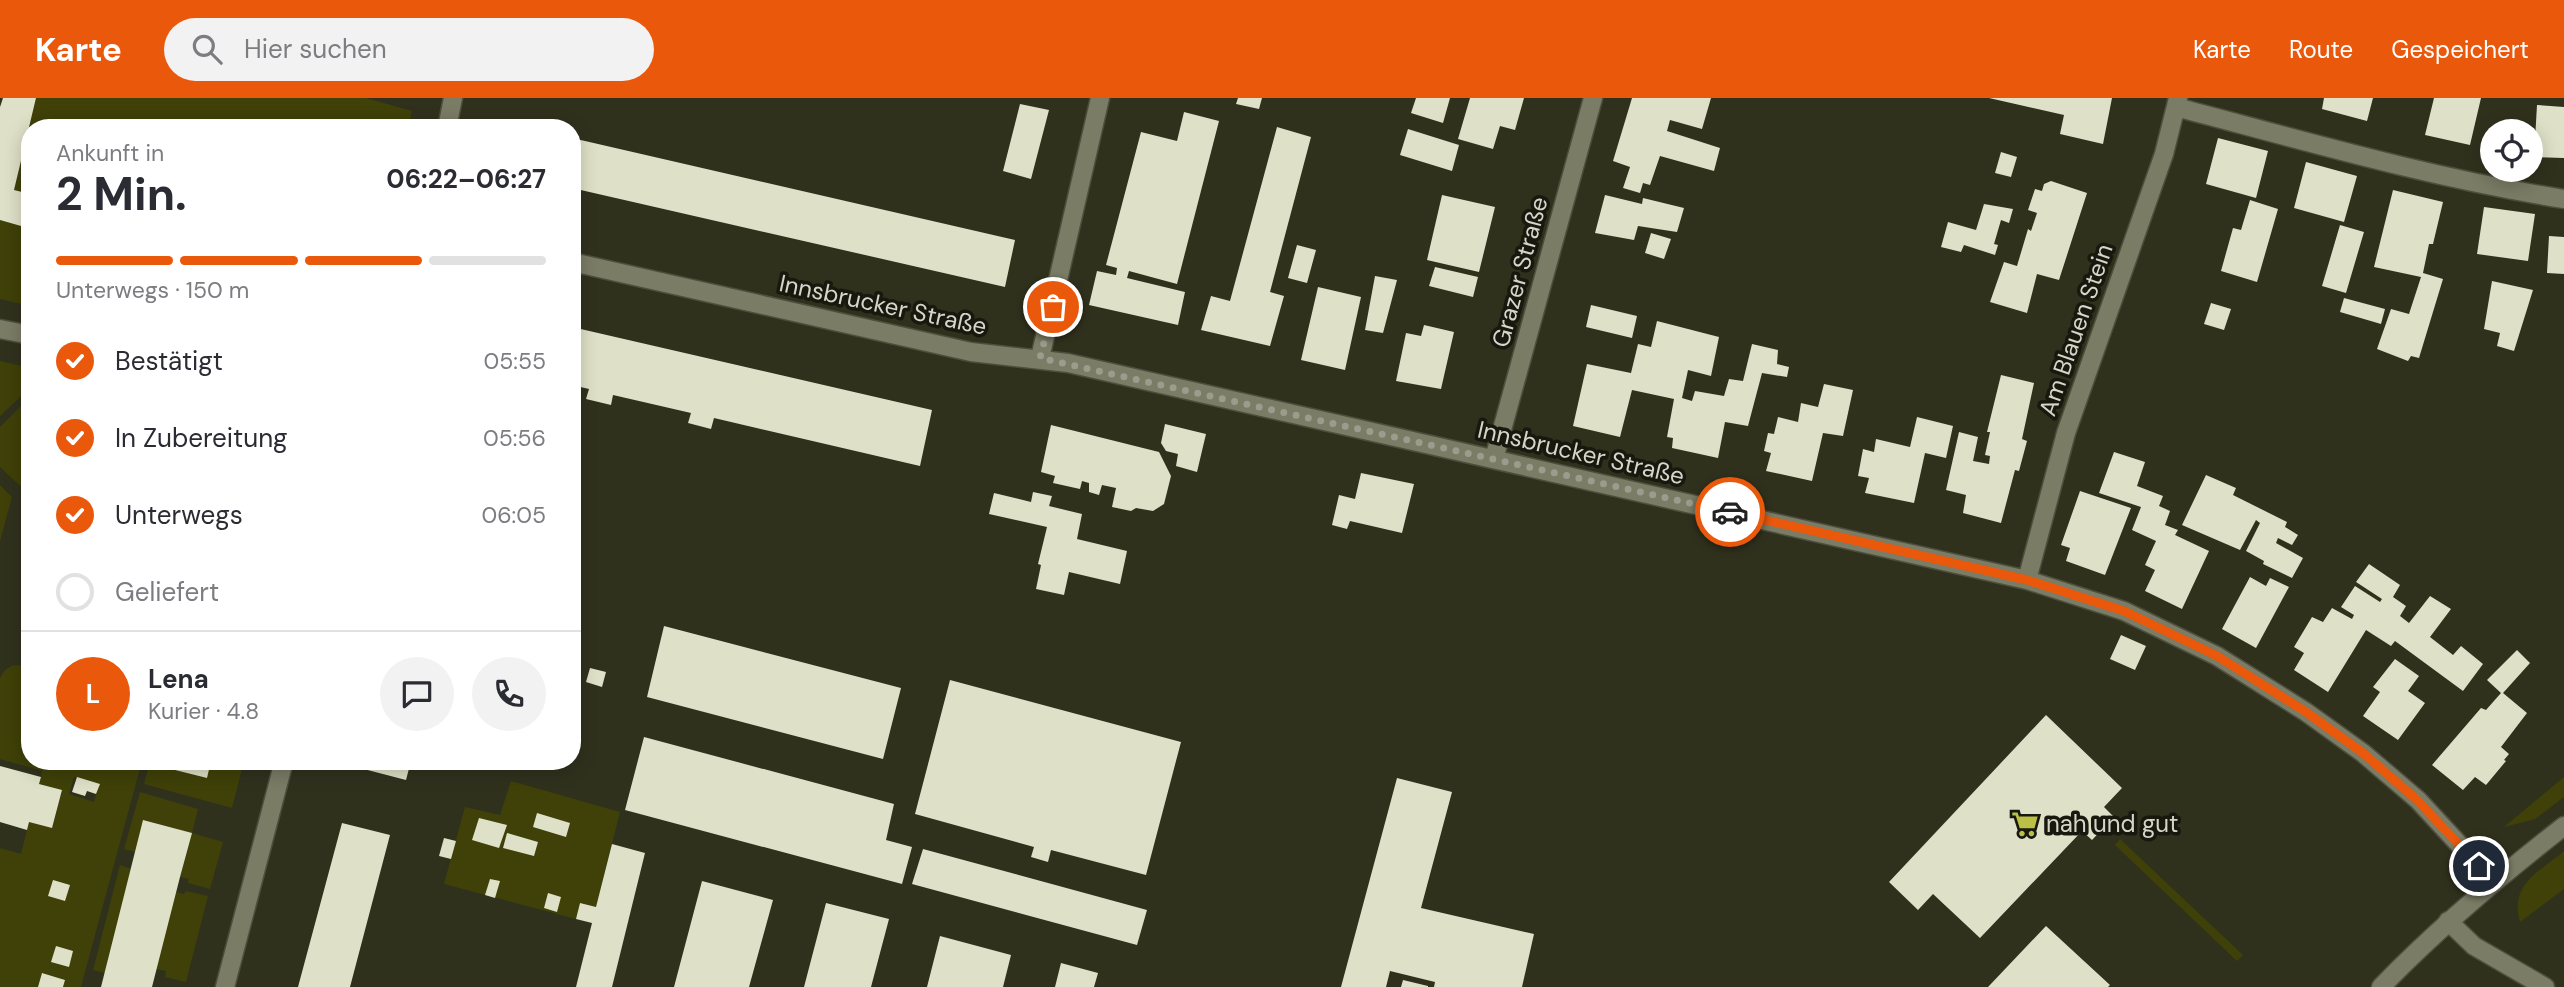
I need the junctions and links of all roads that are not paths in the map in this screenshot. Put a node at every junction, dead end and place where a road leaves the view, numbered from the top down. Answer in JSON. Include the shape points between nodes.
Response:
{"nodes":[{"id":1,"x":453,"y":98,"type":"edge"},
{"id":2,"x":1101,"y":98,"type":"edge"},
{"id":3,"x":1593,"y":98,"type":"edge"},
{"id":4,"x":2177,"y":103,"type":"edge"},
{"id":5,"x":449,"y":119,"type":"edge"},
{"id":6,"x":2564,"y":199,"type":"edge"},
{"id":7,"x":581,"y":264,"type":"edge"},
{"id":8,"x":0,"y":328,"type":"edge"},
{"id":9,"x":21,"y":333,"type":"edge"},
{"id":10,"x":1040,"y":358,"type":"junction"},
{"id":11,"x":1494,"y":458,"type":"junction"},
{"id":12,"x":2027,"y":580,"type":"junction"},
{"id":13,"x":282,"y":770,"type":"edge"},
{"id":14,"x":2564,"y":826,"type":"edge"},
{"id":15,"x":2493,"y":881,"type":"junction"},
{"id":16,"x":2448,"y":921,"type":"junction"},
{"id":17,"x":225,"y":987,"type":"edge"},
{"id":18,"x":2381,"y":987,"type":"edge"},
{"id":19,"x":2545,"y":987,"type":"edge"}],
"edges":[{"from":1,"to":5,"type":"street"},
{"from":2,"to":10,"type":"street"},
{"from":3,"to":11,"type":"street","name":"Grazer Straße"},
{"from":4,"to":6,"type":"street","via":[[2402,167]]},
{"from":4,"to":12,"type":"street","name":"Am Blauen Stein","via":[[2164,154],[2066,433]]},
{"from":7,"to":10,"type":"street","name":"Innsbrucker Straße","via":[[971,352]]},
{"from":8,"to":9,"type":"street"},
{"from":10,"to":11,"type":"street","name":"Innsbrucker Straße"},
{"from":11,"to":12,"type":"street","name":"Innsbrucker Straße"},
{"from":12,"to":15,"type":"street","name":"Innsbrucker Straße","via":[[2124,611],[2217,656],[2306,712],[2417,800]]},
{"from":13,"to":17,"type":"street"},
{"from":14,"to":15,"type":"street"},
{"from":15,"to":16,"type":"street"},
{"from":16,"to":18,"type":"street"},
{"from":16,"to":19,"type":"street","via":[[2474,946]]}]}
